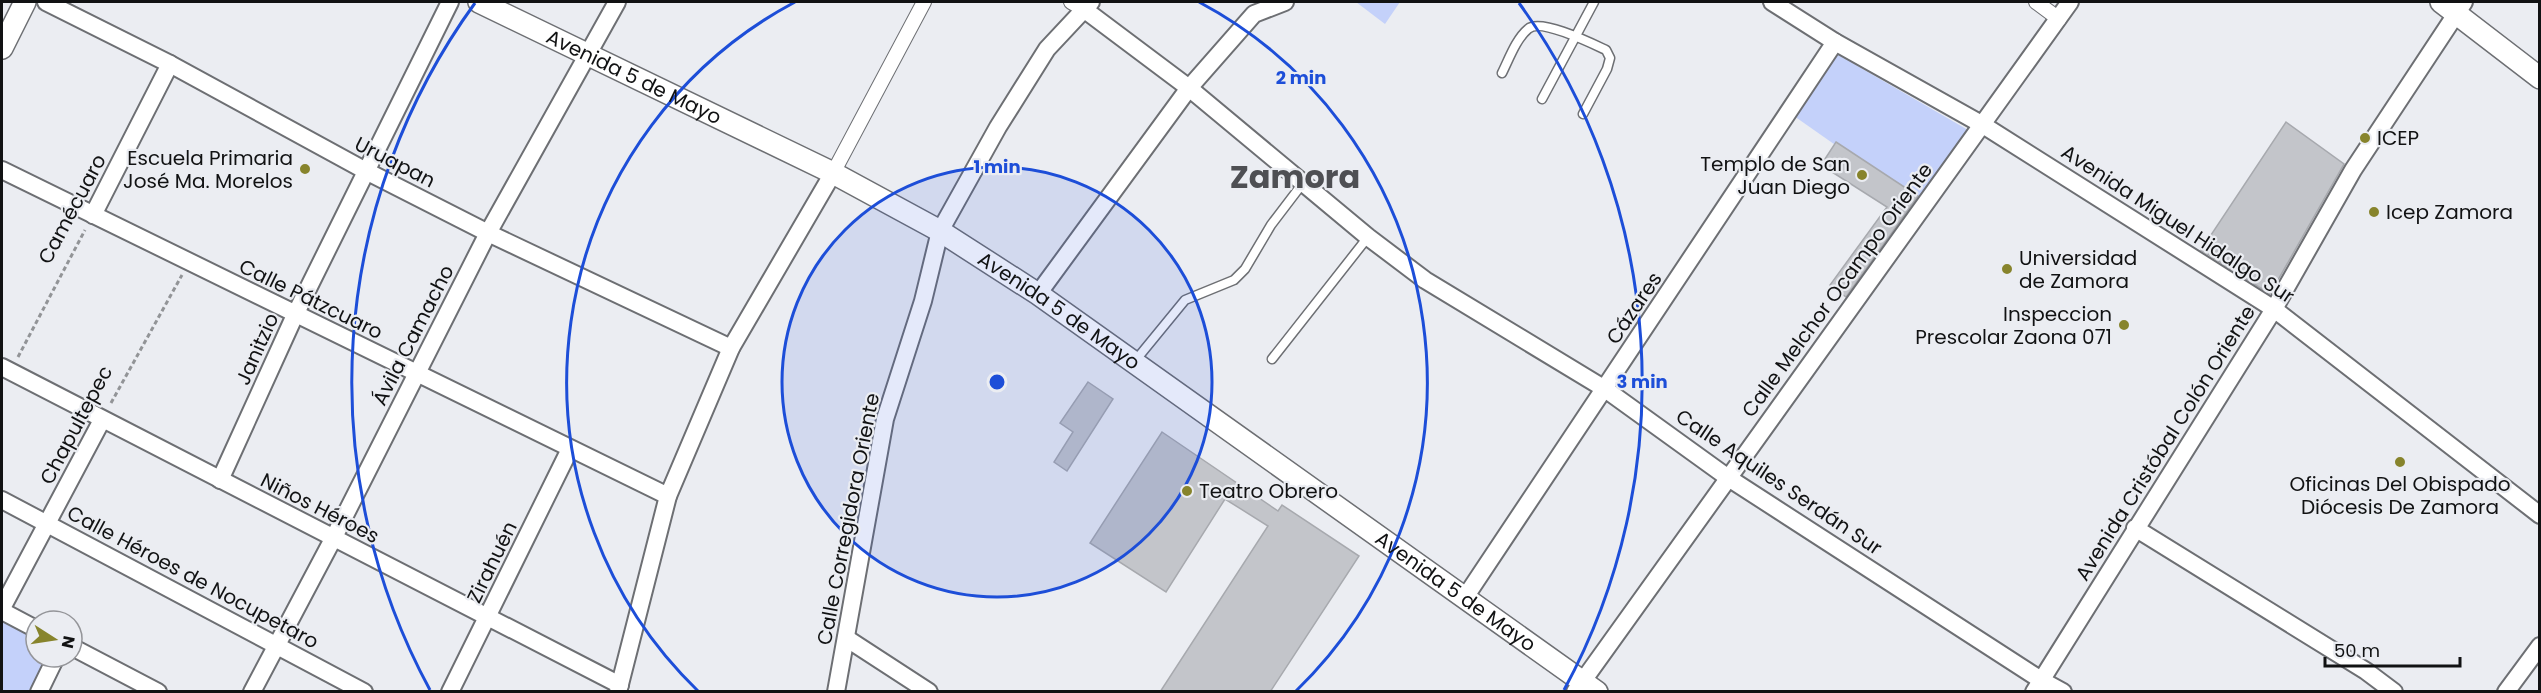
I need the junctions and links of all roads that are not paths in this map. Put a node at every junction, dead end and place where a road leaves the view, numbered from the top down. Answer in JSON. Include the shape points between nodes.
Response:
{"nodes":[{"id":1,"x":25,"y":2,"type":"edge"},
{"id":2,"x":46,"y":2,"type":"edge"},
{"id":3,"x":450,"y":2,"type":"edge"},
{"id":4,"x":479,"y":2,"type":"edge"},
{"id":5,"x":617,"y":2,"type":"edge"},
{"id":6,"x":924,"y":2,"type":"edge"},
{"id":7,"x":1285,"y":2,"type":"edge"},
{"id":8,"x":1594,"y":2,"type":"edge"},
{"id":9,"x":1772,"y":2,"type":"edge"},
{"id":10,"x":2036,"y":2,"type":"edge"},
{"id":11,"x":2070,"y":2,"type":"edge"},
{"id":12,"x":1082,"y":4,"type":"edge"},
{"id":13,"x":2454,"y":5,"type":"edge"},
{"id":14,"x":2059,"y":18,"type":"junction"},
{"id":15,"x":1575,"y":36,"type":"junction"},
{"id":16,"x":1835,"y":42,"type":"junction"},
{"id":17,"x":2,"y":48,"type":"edge"},
{"id":18,"x":589,"y":56,"type":"junction"},
{"id":19,"x":170,"y":64,"type":"junction"},
{"id":20,"x":1502,"y":73,"type":"dead end"},
{"id":21,"x":2540,"y":78,"type":"edge"},
{"id":22,"x":1189,"y":88,"type":"junction"},
{"id":23,"x":1542,"y":99,"type":"dead end"},
{"id":24,"x":1583,"y":114,"type":"dead end"},
{"id":25,"x":1983,"y":125,"type":"junction"},
{"id":26,"x":2,"y":170,"type":"edge"},
{"id":27,"x":366,"y":171,"type":"junction"},
{"id":28,"x":833,"y":173,"type":"junction"},
{"id":29,"x":1303,"y":183,"type":"junction"},
{"id":30,"x":93,"y":215,"type":"junction"},
{"id":31,"x":940,"y":231,"type":"junction"},
{"id":32,"x":488,"y":233,"type":"junction"},
{"id":33,"x":1368,"y":237,"type":"junction"},
{"id":34,"x":1038,"y":294,"type":"junction"},
{"id":35,"x":2274,"y":309,"type":"junction"},
{"id":36,"x":295,"y":315,"type":"junction"},
{"id":37,"x":731,"y":348,"type":"junction"},
{"id":38,"x":1272,"y":359,"type":"dead end"},
{"id":39,"x":1134,"y":363,"type":"junction"},
{"id":40,"x":5,"y":370,"type":"edge"},
{"id":41,"x":417,"y":373,"type":"junction"},
{"id":42,"x":1605,"y":388,"type":"junction"},
{"id":43,"x":102,"y":420,"type":"junction"},
{"id":44,"x":570,"y":449,"type":"junction"},
{"id":45,"x":1727,"y":477,"type":"junction"},
{"id":46,"x":220,"y":480,"type":"junction"},
{"id":47,"x":668,"y":496,"type":"junction"},
{"id":48,"x":2,"y":500,"type":"edge"},
{"id":49,"x":2540,"y":515,"type":"edge"},
{"id":50,"x":48,"y":524,"type":"junction"},
{"id":51,"x":2135,"y":528,"type":"junction"},
{"id":52,"x":333,"y":539,"type":"junction"},
{"id":53,"x":1466,"y":596,"type":"junction"},
{"id":54,"x":2,"y":610,"type":"edge"},
{"id":55,"x":489,"y":617,"type":"junction"},
{"id":56,"x":24,"y":622,"type":"edge"},
{"id":57,"x":846,"y":638,"type":"junction"},
{"id":58,"x":276,"y":644,"type":"junction"},
{"id":59,"x":2540,"y":646,"type":"edge"},
{"id":60,"x":84,"y":653,"type":"edge"},
{"id":61,"x":50,"y":669,"type":"edge"},
{"id":62,"x":2037,"y":686,"type":"edge"},
{"id":63,"x":619,"y":688,"type":"edge"},
{"id":64,"x":1584,"y":688,"type":"edge"},
{"id":65,"x":39,"y":692,"type":"edge"},
{"id":66,"x":158,"y":692,"type":"edge"},
{"id":67,"x":252,"y":692,"type":"edge"},
{"id":68,"x":364,"y":692,"type":"edge"},
{"id":69,"x":450,"y":692,"type":"edge"},
{"id":70,"x":836,"y":692,"type":"edge"},
{"id":71,"x":929,"y":692,"type":"edge"},
{"id":72,"x":2063,"y":692,"type":"edge"},
{"id":73,"x":2394,"y":692,"type":"edge"},
{"id":74,"x":2506,"y":692,"type":"edge"}],
"edges":[{"from":1,"to":17,"type":"street"},
{"from":2,"to":19,"type":"street","name":"Uruapan"},
{"from":3,"to":27,"type":"street","name":"Janitzio"},
{"from":4,"to":18,"type":"street","name":"Avenida 5 de Mayo"},
{"from":5,"to":18,"type":"street","name":"Ávila Camacho"},
{"from":6,"to":28,"type":"street"},
{"from":7,"to":22,"type":"street","via":[[1254,14]]},
{"from":8,"to":15,"type":"lane"},
{"from":9,"to":16,"type":"street","name":"Avenida Miguel Hidalgo Sur"},
{"from":10,"to":14,"type":"street"},
{"from":11,"to":14,"type":"street","name":"Calle Melchor Ocampo Oriente"},
{"from":12,"to":22,"type":"street","name":"Calle Aquiles Serdán Sur"},
{"from":12,"to":31,"type":"street","name":"Calle Corregidora Oriente","via":[[1047,49],[998,127]]},
{"from":13,"to":21,"type":"street"},
{"from":13,"to":35,"type":"street","name":"Avenida Cristóbal Colón Oriente"},
{"from":14,"to":25,"type":"street","name":"Calle Melchor Ocampo Oriente"},
{"from":15,"to":20,"type":"lane","via":[[1537,24],[1529,27]]},
{"from":15,"to":23,"type":"lane"},
{"from":15,"to":24,"type":"lane","via":[[1606,50],[1610,58]]},
{"from":16,"to":25,"type":"street","name":"Avenida Miguel Hidalgo Sur"},
{"from":16,"to":42,"type":"street","name":"Cázares"},
{"from":18,"to":28,"type":"street","name":"Avenida 5 de Mayo"},
{"from":18,"to":32,"type":"street","name":"Ávila Camacho"},
{"from":19,"to":27,"type":"street","name":"Uruapan"},
{"from":19,"to":30,"type":"street","name":"Camécuaro"},
{"from":22,"to":29,"type":"street","name":"Calle Aquiles Serdán Sur"},
{"from":22,"to":34,"type":"street"},
{"from":25,"to":35,"type":"street","name":"Avenida Miguel Hidalgo Sur"},
{"from":25,"to":45,"type":"street","name":"Calle Melchor Ocampo Oriente"},
{"from":26,"to":30,"type":"street","name":"Calle Pátzcuaro"},
{"from":27,"to":32,"type":"street","name":"Uruapan"},
{"from":27,"to":36,"type":"street","name":"Janitzio"},
{"from":28,"to":31,"type":"street","name":"Avenida 5 de Mayo"},
{"from":28,"to":37,"type":"street"},
{"from":29,"to":33,"type":"street","name":"Calle Aquiles Serdán Sur"},
{"from":29,"to":39,"type":"lane","via":[[1271,225],[1245,269],[1234,280],[1185,300]]},
{"from":30,"to":36,"type":"street","name":"Calle Pátzcuaro"},
{"from":31,"to":34,"type":"street","name":"Avenida 5 de Mayo"},
{"from":31,"to":57,"type":"street","name":"Calle Corregidora Oriente","via":[[923,301],[885,419]]},
{"from":32,"to":37,"type":"street","name":"Uruapan"},
{"from":32,"to":41,"type":"street","name":"Ávila Camacho"},
{"from":33,"to":38,"type":"lane"},
{"from":33,"to":42,"type":"street","name":"Calle Aquiles Serdán Sur","via":[[1425,280]]},
{"from":34,"to":39,"type":"street","name":"Avenida 5 de Mayo"},
{"from":35,"to":49,"type":"street","name":"Avenida Miguel Hidalgo Sur"},
{"from":35,"to":51,"type":"street","name":"Avenida Cristóbal Colón Oriente"},
{"from":36,"to":41,"type":"street","name":"Calle Pátzcuaro"},
{"from":36,"to":46,"type":"street","name":"Janitzio"},
{"from":37,"to":47,"type":"street"},
{"from":39,"to":53,"type":"street","name":"Avenida 5 de Mayo"},
{"from":40,"to":43,"type":"street","name":"Niños Héroes"},
{"from":41,"to":44,"type":"street","name":"Calle Pátzcuaro"},
{"from":41,"to":52,"type":"street","name":"Ávila Camacho"},
{"from":42,"to":45,"type":"street","name":"Calle Aquiles Serdán Sur"},
{"from":42,"to":53,"type":"street","name":"Cázares"},
{"from":43,"to":46,"type":"street","name":"Niños Héroes"},
{"from":43,"to":50,"type":"street","name":"Chapultepec"},
{"from":44,"to":47,"type":"street","name":"Calle Pátzcuaro"},
{"from":44,"to":55,"type":"street","name":"Zirahuén"},
{"from":45,"to":62,"type":"street","name":"Calle Aquiles Serdán Sur"},
{"from":45,"to":64,"type":"street","name":"Calle Melchor Ocampo Oriente"},
{"from":46,"to":52,"type":"street","name":"Niños Héroes"},
{"from":47,"to":63,"type":"street"},
{"from":48,"to":50,"type":"street","name":"Calle Héroes de Nocupetaro"},
{"from":50,"to":54,"type":"street","name":"Chapultepec"},
{"from":50,"to":58,"type":"street","name":"Calle Héroes de Nocupetaro"},
{"from":51,"to":62,"type":"street","name":"Avenida Cristóbal Colón Oriente"},
{"from":51,"to":73,"type":"street"},
{"from":52,"to":55,"type":"street","name":"Niños Héroes"},
{"from":52,"to":58,"type":"street","name":"Ávila Camacho"},
{"from":53,"to":64,"type":"street","name":"Avenida 5 de Mayo"},
{"from":54,"to":56,"type":"street"},
{"from":55,"to":63,"type":"street","name":"Niños Héroes"},
{"from":55,"to":69,"type":"street","name":"Zirahuén"},
{"from":57,"to":70,"type":"street","name":"Calle Corregidora Oriente"},
{"from":57,"to":71,"type":"street"},
{"from":58,"to":67,"type":"street","name":"Ávila Camacho"},
{"from":58,"to":68,"type":"street","name":"Calle Héroes de Nocupetaro"},
{"from":59,"to":74,"type":"street"},
{"from":60,"to":66,"type":"street"},
{"from":61,"to":65,"type":"street"},
{"from":62,"to":72,"type":"street","name":"Calle Aquiles Serdán Sur"}]}
